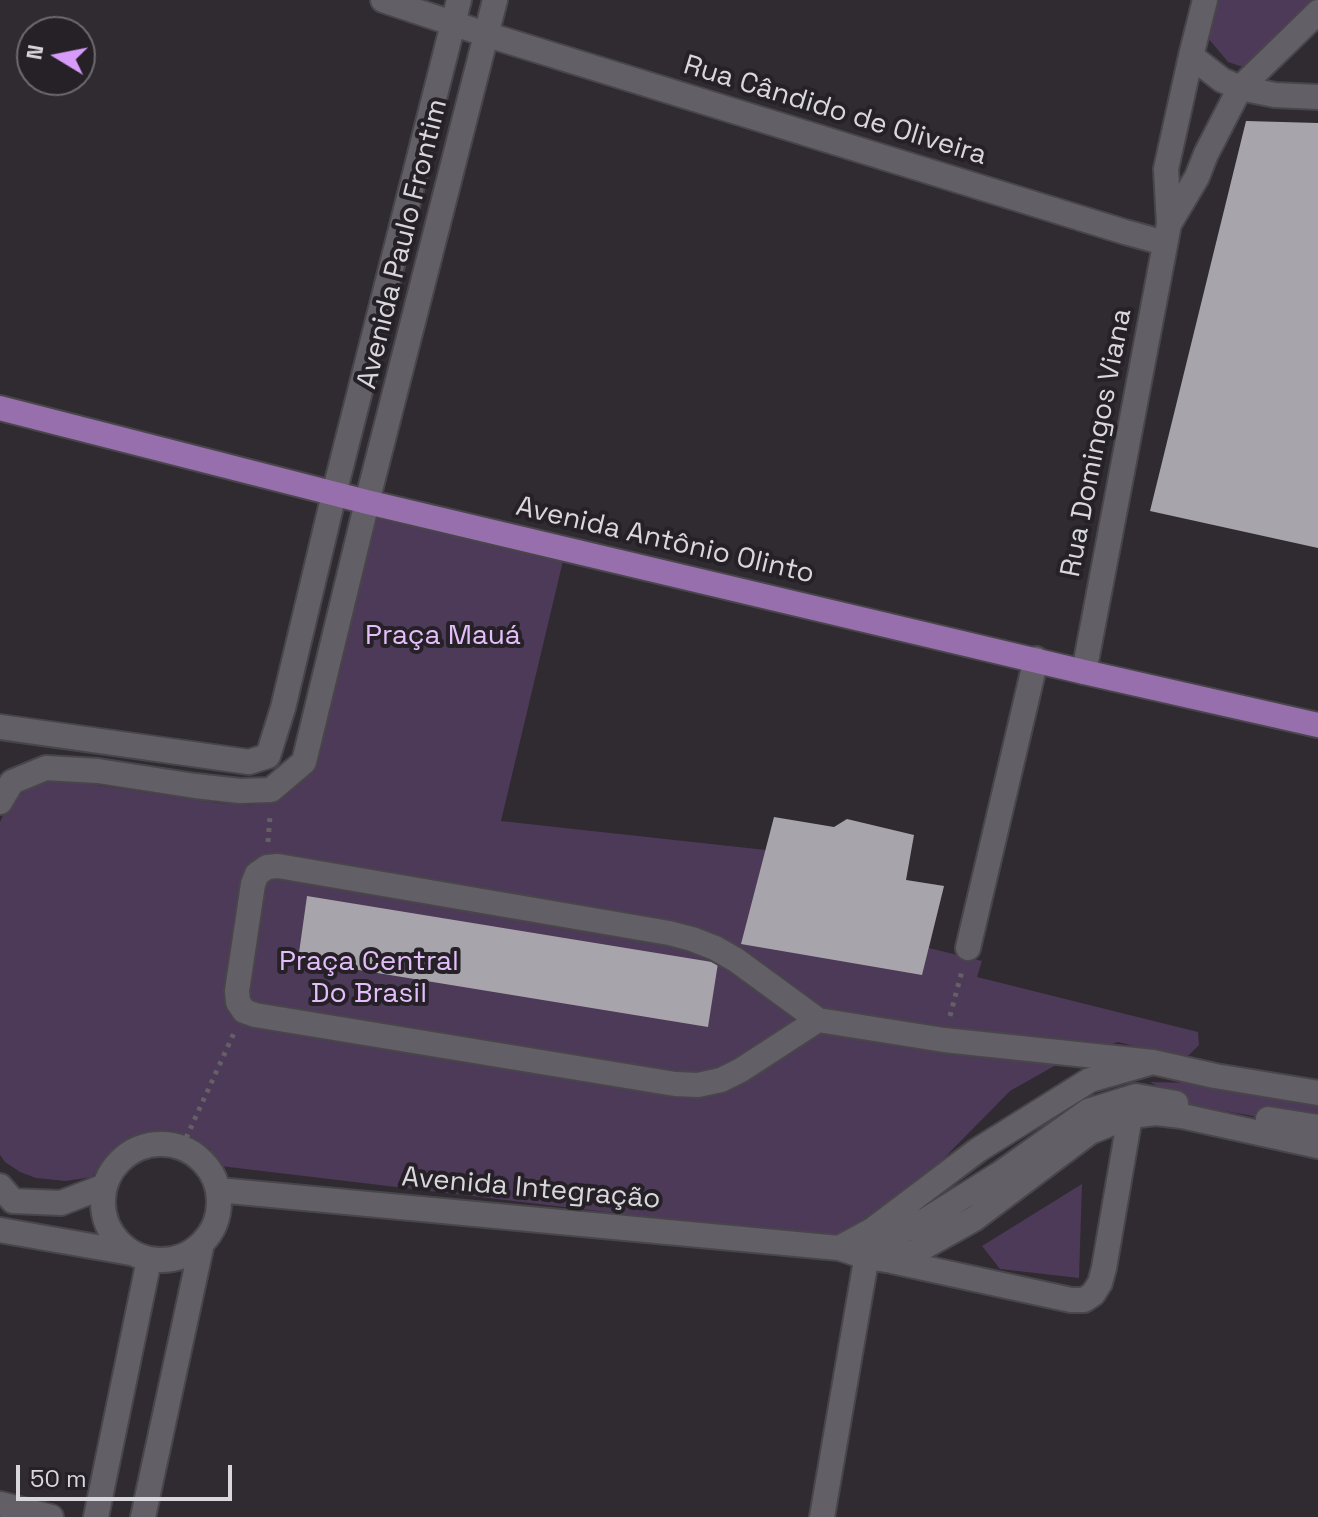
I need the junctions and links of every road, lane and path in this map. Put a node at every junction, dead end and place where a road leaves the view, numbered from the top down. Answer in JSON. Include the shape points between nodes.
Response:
{"nodes":[{"id":1,"x":383,"y":0,"type":"edge"},
{"id":2,"x":495,"y":0,"type":"edge"},
{"id":3,"x":1205,"y":0,"type":"edge"},
{"id":4,"x":456,"y":12,"type":"edge"},
{"id":5,"x":1318,"y":12,"type":"edge"},
{"id":6,"x":488,"y":35,"type":"junction"},
{"id":7,"x":1191,"y":56,"type":"junction"},
{"id":8,"x":1240,"y":88,"type":"junction"},
{"id":9,"x":1318,"y":97,"type":"edge"},
{"id":10,"x":1167,"y":233,"type":"junction"},
{"id":11,"x":0,"y":408,"type":"edge"},
{"id":12,"x":334,"y":494,"type":"junction"},
{"id":13,"x":367,"y":502,"type":"junction"},
{"id":14,"x":1036,"y":659,"type":"junction"},
{"id":15,"x":1084,"y":672,"type":"junction"},
{"id":16,"x":1318,"y":725,"type":"edge"},
{"id":17,"x":0,"y":727,"type":"edge"},
{"id":18,"x":271,"y":790,"type":"junction"},
{"id":19,"x":0,"y":802,"type":"edge"},
{"id":20,"x":267,"y":867,"type":"junction"},
{"id":21,"x":968,"y":948,"type":"joint"},
{"id":22,"x":244,"y":1011,"type":"junction"},
{"id":23,"x":818,"y":1020,"type":"junction"},
{"id":24,"x":944,"y":1040,"type":"junction"},
{"id":25,"x":1153,"y":1062,"type":"junction"},
{"id":26,"x":1318,"y":1093,"type":"edge"},
{"id":27,"x":1130,"y":1116,"type":"junction"},
{"id":28,"x":1318,"y":1127,"type":"edge"},
{"id":29,"x":1318,"y":1146,"type":"edge"},
{"id":30,"x":182,"y":1147,"type":"junction"},
{"id":31,"x":105,"y":1186,"type":"junction"},
{"id":32,"x":218,"y":1190,"type":"junction"},
{"id":33,"x":4,"y":1196,"type":"edge"},
{"id":34,"x":0,"y":1230,"type":"edge"},
{"id":35,"x":202,"y":1243,"type":"junction"},
{"id":36,"x":873,"y":1248,"type":"junction"},
{"id":37,"x":140,"y":1256,"type":"junction"},
{"id":38,"x":0,"y":1504,"type":"edge"},
{"id":39,"x":51,"y":1517,"type":"edge"},
{"id":40,"x":96,"y":1517,"type":"edge"},
{"id":41,"x":143,"y":1517,"type":"edge"},
{"id":42,"x":822,"y":1517,"type":"edge"}],
"edges":[{"from":1,"to":4,"type":"street","name":"Rua Cândido de Oliveira"},
{"from":2,"to":6,"type":"street","name":"Avenida Paulo Frontim"},
{"from":3,"to":7,"type":"street","name":"Rua Domingos Viana"},
{"from":4,"to":6,"type":"street","name":"Rua Cândido de Oliveira"},
{"from":4,"to":12,"type":"street","name":"Avenida Paulo Frontim"},
{"from":5,"to":8,"type":"street","name":"Rua Domingos Viana"},
{"from":6,"to":10,"type":"street","name":"Rua Cândido de Oliveira","via":[[1125,232]]},
{"from":6,"to":13,"type":"street","name":"Avenida Paulo Frontim"},
{"from":7,"to":8,"type":"street"},
{"from":7,"to":10,"type":"street","name":"Rua Domingos Viana","via":[[1166,169]]},
{"from":8,"to":9,"type":"street"},
{"from":8,"to":10,"type":"street","name":"Rua Domingos Viana"},
{"from":10,"to":15,"type":"street","name":"Rua Domingos Viana"},
{"from":11,"to":12,"type":"main road","name":"Avenida Antônio Olinto"},
{"from":12,"to":13,"type":"main road","name":"Avenida Antônio Olinto"},
{"from":12,"to":17,"type":"street","via":[[268,756],[249,762]]},
{"from":13,"to":14,"type":"main road","name":"Avenida Antônio Olinto"},
{"from":13,"to":18,"type":"street","via":[[304,762]]},
{"from":14,"to":15,"type":"main road","name":"Avenida Antônio Olinto"},
{"from":14,"to":21,"type":"street"},
{"from":15,"to":16,"type":"main road","name":"Avenida Antônio Olinto"},
{"from":18,"to":19,"type":"street","via":[[240,791],[46,768],[12,782]]},
{"from":18,"to":20,"type":"path"},
{"from":20,"to":22,"type":"street","via":[[257,874],[250,899],[237,991]]},
{"from":20,"to":23,"type":"street","via":[[692,939],[736,960]]},
{"from":21,"to":24,"type":"path"},
{"from":22,"to":23,"type":"street","via":[[698,1085],[741,1070]]},
{"from":22,"to":30,"type":"path"},
{"from":23,"to":24,"type":"street"},
{"from":24,"to":25,"type":"street"},
{"from":25,"to":26,"type":"street"},
{"from":25,"to":36,"type":"street","via":[[1090,1080],[978,1150]]},
{"from":27,"to":29,"type":"street","via":[[1182,1116]]},
{"from":27,"to":36,"type":"street","via":[[1090,1132],[974,1219],[915,1252]]},
{"from":27,"to":36,"type":"street","name":"Avenida Integração","via":[[1104,1268],[1100,1283],[1084,1300]]},
{"from":28,"to":36,"type":"street","via":[[1136,1096],[1088,1111],[1001,1173]]},
{"from":30,"to":31,"type":"street","via":[[163,1143],[127,1154]]},
{"from":30,"to":32,"type":"street","via":[[211,1172]]},
{"from":31,"to":33,"type":"street","via":[[61,1203]]},
{"from":31,"to":37,"type":"street","via":[[107,1224],[117,1240]]},
{"from":32,"to":35,"type":"street","via":[[213,1228]]},
{"from":32,"to":36,"type":"street","name":"Avenida Integração"},
{"from":34,"to":37,"type":"street"},
{"from":35,"to":37,"type":"street","via":[[187,1255],[168,1260]]},
{"from":35,"to":41,"type":"street"},
{"from":36,"to":42,"type":"street"},
{"from":37,"to":40,"type":"street"},
{"from":38,"to":39,"type":"street"}]}
